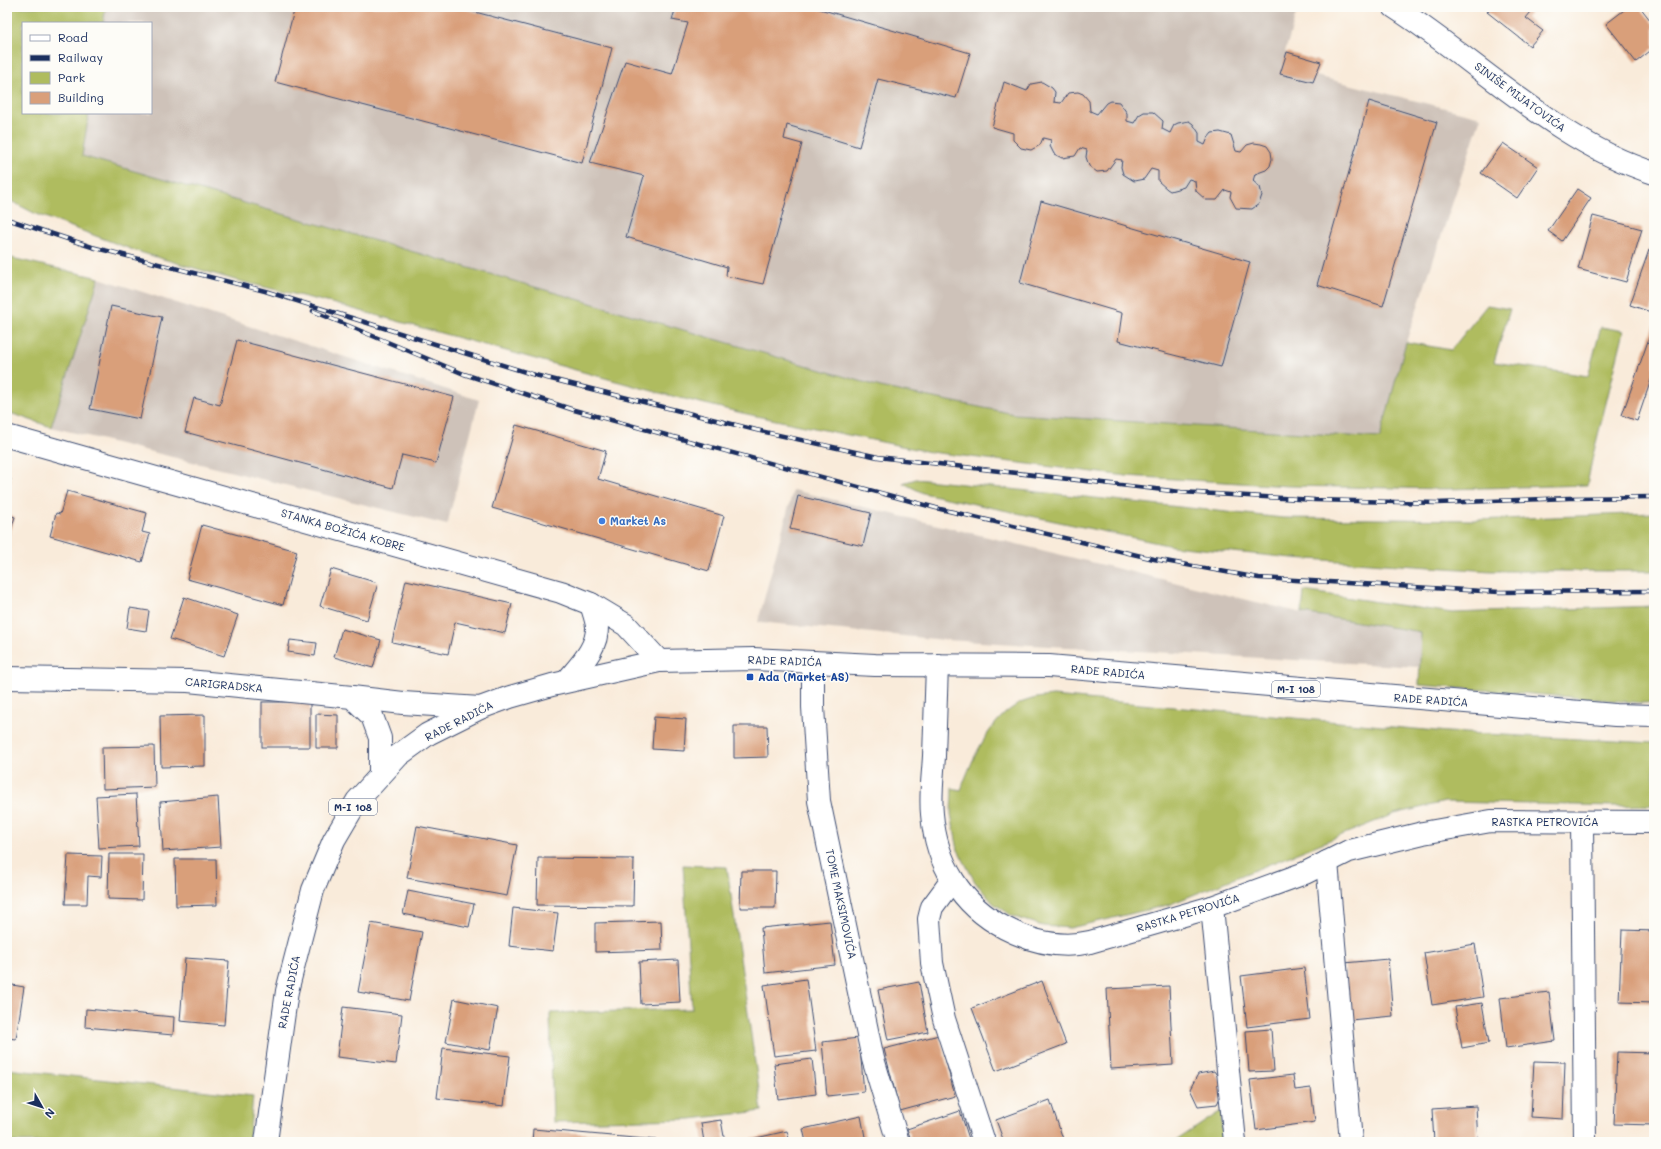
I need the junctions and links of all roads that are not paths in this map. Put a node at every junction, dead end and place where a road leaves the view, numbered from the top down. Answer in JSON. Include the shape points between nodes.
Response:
{"nodes":[{"id":1,"x":1394,"y":7,"type":"edge"},
{"id":2,"x":1654,"y":173,"type":"edge"},
{"id":3,"x":7,"y":436,"type":"edge"},
{"id":4,"x":591,"y":604,"type":"junction"},
{"id":5,"x":659,"y":661,"type":"junction"},
{"id":6,"x":813,"y":662,"type":"junction"},
{"id":7,"x":937,"y":665,"type":"junction"},
{"id":8,"x":7,"y":678,"type":"edge"},
{"id":9,"x":567,"y":681,"type":"junction"},
{"id":10,"x":352,"y":697,"type":"junction"},
{"id":11,"x":480,"y":708,"type":"junction"},
{"id":12,"x":1654,"y":716,"type":"edge"},
{"id":13,"x":380,"y":775,"type":"junction"},
{"id":14,"x":1654,"y":822,"type":"edge"},
{"id":15,"x":1582,"y":823,"type":"junction"},
{"id":16,"x":1328,"y":862,"type":"junction"},
{"id":17,"x":952,"y":880,"type":"junction"},
{"id":18,"x":1212,"y":907,"type":"junction"},
{"id":19,"x":266,"y":1142,"type":"edge"},
{"id":20,"x":898,"y":1142,"type":"edge"},
{"id":21,"x":984,"y":1142,"type":"edge"},
{"id":22,"x":1235,"y":1142,"type":"edge"},
{"id":23,"x":1351,"y":1142,"type":"edge"},
{"id":24,"x":1585,"y":1142,"type":"edge"}],
"edges":[{"from":1,"to":2,"type":"street","name":"SINIŠE MIJATOVIĆA","via":[[1593,148]]},
{"from":3,"to":4,"type":"street","name":"STANKA BOŽIĆA KOBRE","via":[[561,592]]},
{"from":4,"to":5,"type":"street","name":"STANKA BOŽIĆA KOBRE","via":[[626,625]]},
{"from":4,"to":9,"type":"street","via":[[596,626],[595,641]]},
{"from":5,"to":6,"type":"street","name":"RADE RADIĆA","number":"M-I 108","via":[[729,659]]},
{"from":5,"to":9,"type":"street","name":"RADE RADIĆA","number":"M-I 108"},
{"from":6,"to":7,"type":"street","name":"RADE RADIĆA","number":"M-I 108"},
{"from":6,"to":20,"type":"street","name":"TOME MAKSIMOVIĆA","via":[[819,801],[873,1059]]},
{"from":7,"to":12,"type":"street","name":"RADE RADIĆA","number":"M-I 108","via":[[1049,666],[1327,692]]},
{"from":7,"to":17,"type":"street","name":"RASTKA PETROVIĆA","via":[[932,813],[938,850]]},
{"from":8,"to":10,"type":"street","name":"CARIGRADSKA","via":[[188,681]]},
{"from":9,"to":11,"type":"street","name":"RADE RADIĆA","number":"M-I 108"},
{"from":10,"to":11,"type":"street","name":"CARIGRADSKA"},
{"from":10,"to":13,"type":"street","via":[[372,716],[380,738]]},
{"from":11,"to":13,"type":"street","name":"RADE RADIĆA","number":"M-I 108","via":[[428,734],[399,755]]},
{"from":13,"to":19,"type":"street","name":"RADE RADIĆA","number":"M-I 108","via":[[357,801],[334,840],[313,890],[287,991]]},
{"from":14,"to":15,"type":"street","name":"RASTKA PETROVIĆA"},
{"from":15,"to":16,"type":"street","name":"RASTKA PETROVIĆA","via":[[1491,821],[1424,833],[1348,851]]},
{"from":15,"to":24,"type":"street"},
{"from":16,"to":18,"type":"street","name":"RASTKA PETROVIĆA"},
{"from":16,"to":23,"type":"street"},
{"from":17,"to":18,"type":"street","name":"RASTKA PETROVIĆA","via":[[970,903],[992,921],[1036,941],[1060,945],[1090,942]]},
{"from":17,"to":21,"type":"street","via":[[932,907],[929,919],[932,963],[944,1019]]},
{"from":18,"to":22,"type":"street"}]}
